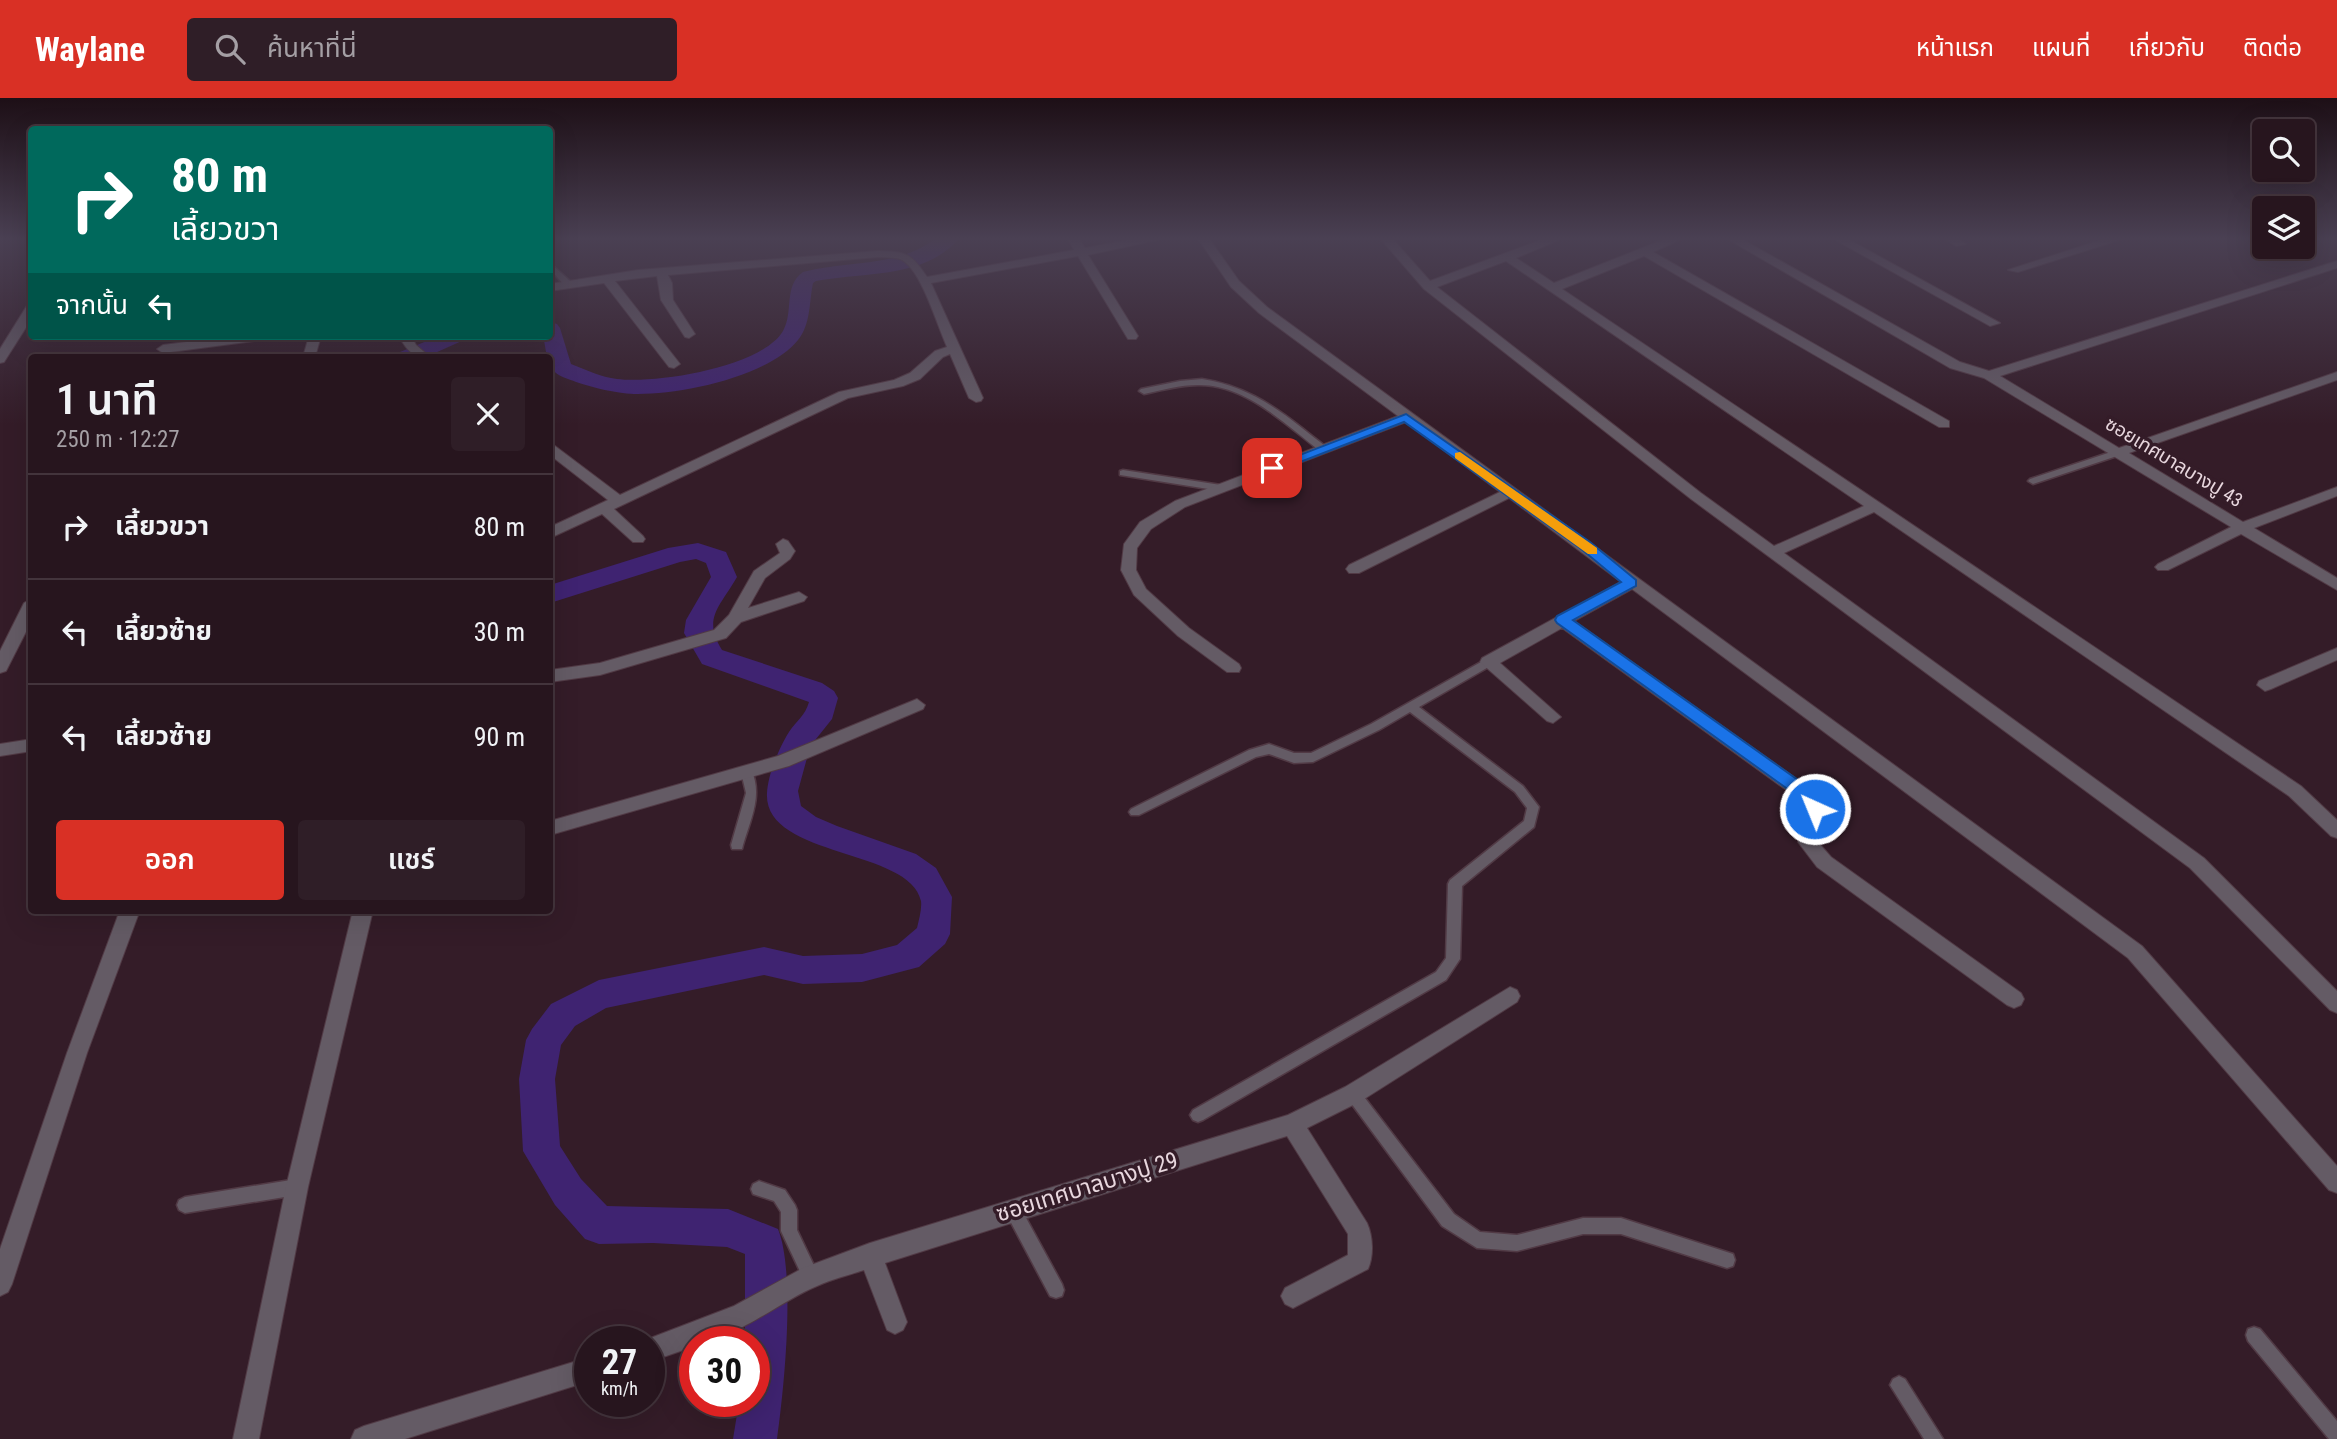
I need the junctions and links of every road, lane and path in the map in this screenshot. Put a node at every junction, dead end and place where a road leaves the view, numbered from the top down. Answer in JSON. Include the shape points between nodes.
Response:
{"nodes":[{"id":1,"x":623,"y":300,"type":"edge"},
{"id":2,"x":667,"y":300,"type":"edge"},
{"id":3,"x":933,"y":300,"type":"edge"},
{"id":4,"x":1109,"y":300,"type":"edge"},
{"id":5,"x":1252,"y":300,"type":"edge"},
{"id":6,"x":1445,"y":300,"type":"edge"},
{"id":7,"x":1574,"y":300,"type":"edge"},
{"id":8,"x":1725,"y":300,"type":"edge"},
{"id":9,"x":1839,"y":300,"type":"edge"},
{"id":10,"x":1951,"y":300,"type":"edge"},
{"id":11,"x":2225,"y":300,"type":"edge"},
{"id":12,"x":28,"y":314,"type":"edge"},
{"id":13,"x":1994,"y":323,"type":"dead end"},
{"id":14,"x":688,"y":334,"type":"dead end"},
{"id":15,"x":1132,"y":336,"type":"dead end"},
{"id":16,"x":226,"y":340,"type":"edge"},
{"id":17,"x":163,"y":347,"type":"edge"},
{"id":18,"x":955,"y":348,"type":"junction"},
{"id":19,"x":0,"y":359,"type":"edge"},
{"id":20,"x":674,"y":364,"type":"dead end"},
{"id":21,"x":1989,"y":375,"type":"junction"},
{"id":22,"x":2337,"y":376,"type":"edge"},
{"id":23,"x":1144,"y":391,"type":"dead end"},
{"id":24,"x":976,"y":398,"type":"dead end"},
{"id":25,"x":1406,"y":417,"type":"junction"},
{"id":26,"x":1944,"y":424,"type":"dead end"},
{"id":27,"x":1323,"y":449,"type":"junction"},
{"id":28,"x":553,"y":451,"type":"edge"},
{"id":29,"x":2120,"y":452,"type":"junction"},
{"id":30,"x":1123,"y":473,"type":"dead end"},
{"id":31,"x":2032,"y":481,"type":"dead end"},
{"id":32,"x":1221,"y":488,"type":"junction"},
{"id":33,"x":2337,"y":491,"type":"edge"},
{"id":34,"x":1511,"y":492,"type":"junction"},
{"id":35,"x":619,"y":500,"type":"junction"},
{"id":36,"x":1875,"y":506,"type":"junction"},
{"id":37,"x":604,"y":508,"type":"junction"},
{"id":38,"x":2243,"y":527,"type":"junction"},
{"id":39,"x":553,"y":532,"type":"edge"},
{"id":40,"x":638,"y":539,"type":"dead end"},
{"id":41,"x":783,"y":544,"type":"dead end"},
{"id":42,"x":1774,"y":552,"type":"junction"},
{"id":43,"x":2163,"y":567,"type":"dead end"},
{"id":44,"x":1354,"y":569,"type":"dead end"},
{"id":45,"x":1631,"y":583,"type":"junction"},
{"id":46,"x":2337,"y":585,"type":"edge"},
{"id":47,"x":799,"y":597,"type":"dead end"},
{"id":48,"x":28,"y":611,"type":"edge"},
{"id":49,"x":735,"y":618,"type":"junction"},
{"id":50,"x":1562,"y":620,"type":"junction"},
{"id":51,"x":2336,"y":655,"type":"edge"},
{"id":52,"x":1488,"y":662,"type":"junction"},
{"id":53,"x":0,"y":667,"type":"edge"},
{"id":54,"x":1233,"y":668,"type":"dead end"},
{"id":55,"x":553,"y":676,"type":"edge"},
{"id":56,"x":2265,"y":685,"type":"dead end"},
{"id":57,"x":917,"y":705,"type":"dead end"},
{"id":58,"x":1410,"y":706,"type":"junction"},
{"id":59,"x":1553,"y":717,"type":"dead end"},
{"id":60,"x":28,"y":746,"type":"edge"},
{"id":61,"x":0,"y":750,"type":"edge"},
{"id":62,"x":747,"y":772,"type":"junction"},
{"id":63,"x":1135,"y":812,"type":"dead end"},
{"id":64,"x":553,"y":827,"type":"edge"},
{"id":65,"x":2337,"y":831,"type":"edge"},
{"id":66,"x":737,"y":845,"type":"dead end"},
{"id":67,"x":129,"y":914,"type":"edge"},
{"id":68,"x":362,"y":914,"type":"edge"},
{"id":69,"x":1510,"y":996,"type":"dead end"},
{"id":70,"x":2014,"y":999,"type":"dead end"},
{"id":71,"x":2337,"y":1004,"type":"edge"},
{"id":72,"x":1353,"y":1094,"type":"junction"},
{"id":73,"x":1198,"y":1115,"type":"dead end"},
{"id":74,"x":1292,"y":1125,"type":"junction"},
{"id":75,"x":2337,"y":1182,"type":"edge"},
{"id":76,"x":297,"y":1187,"type":"junction"},
{"id":77,"x":759,"y":1189,"type":"dead end"},
{"id":78,"x":185,"y":1205,"type":"dead end"},
{"id":79,"x":1013,"y":1210,"type":"junction"},
{"id":80,"x":870,"y":1255,"type":"junction"},
{"id":81,"x":1727,"y":1260,"type":"dead end"},
{"id":82,"x":810,"y":1277,"type":"junction"},
{"id":83,"x":0,"y":1284,"type":"edge"},
{"id":84,"x":1056,"y":1290,"type":"dead end"},
{"id":85,"x":1293,"y":1296,"type":"dead end"},
{"id":86,"x":895,"y":1322,"type":"dead end"},
{"id":87,"x":2254,"y":1335,"type":"dead end"},
{"id":88,"x":665,"y":1345,"type":"edge"},
{"id":89,"x":574,"y":1374,"type":"edge"},
{"id":90,"x":1899,"y":1385,"type":"dead end"},
{"id":91,"x":2337,"y":1435,"type":"edge"},
{"id":92,"x":246,"y":1439,"type":"edge"},
{"id":93,"x":364,"y":1439,"type":"edge"},
{"id":94,"x":1934,"y":1439,"type":"edge"}],
"edges":[{"from":1,"to":20,"type":"street"},
{"from":2,"to":14,"type":"street"},
{"from":3,"to":18,"type":"street"},
{"from":4,"to":15,"type":"street"},
{"from":5,"to":25,"type":"street"},
{"from":6,"to":42,"type":"street"},
{"from":7,"to":36,"type":"street"},
{"from":8,"to":26,"type":"street"},
{"from":9,"to":21,"type":"street","name":"ซอยเทศบาลบางปู 43","via":[[1955,365]]},
{"from":10,"to":13,"type":"street"},
{"from":11,"to":21,"type":"street"},
{"from":12,"to":19,"type":"street"},
{"from":16,"to":17,"type":"street"},
{"from":18,"to":24,"type":"street"},
{"from":18,"to":35,"type":"street","via":[[939,354],[915,376],[844,395]]},
{"from":21,"to":29,"type":"street","name":"ซอยเทศบาลบางปู 43"},
{"from":22,"to":29,"type":"street"},
{"from":23,"to":27,"type":"lane","via":[[1200,382],[1222,385],[1262,404]]},
{"from":25,"to":27,"type":"street"},
{"from":25,"to":34,"type":"street"},
{"from":27,"to":32,"type":"street"},
{"from":28,"to":35,"type":"street"},
{"from":29,"to":31,"type":"lane"},
{"from":29,"to":38,"type":"street","name":"ซอยเทศบาลบางปู 43"},
{"from":30,"to":32,"type":"lane"},
{"from":32,"to":54,"type":"street","via":[[1155,516],[1132,538],[1128,558],[1132,581],[1150,607]]},
{"from":33,"to":38,"type":"street"},
{"from":34,"to":44,"type":"street"},
{"from":34,"to":45,"type":"street"},
{"from":35,"to":37,"type":"street"},
{"from":36,"to":42,"type":"street"},
{"from":36,"to":65,"type":"street","via":[[2295,791]]},
{"from":37,"to":39,"type":"street"},
{"from":37,"to":40,"type":"street"},
{"from":38,"to":43,"type":"street"},
{"from":38,"to":46,"type":"street","name":"ซอยเทศบาลบางปู 43"},
{"from":41,"to":49,"type":"street","via":[[788,551],[785,556],[758,575]]},
{"from":42,"to":71,"type":"street","via":[[2197,863]]},
{"from":45,"to":50,"type":"street"},
{"from":45,"to":75,"type":"street","via":[[2134,952]]},
{"from":47,"to":49,"type":"street"},
{"from":48,"to":53,"type":"street"},
{"from":49,"to":55,"type":"street","via":[[710,639],[600,669]]},
{"from":50,"to":52,"type":"street"},
{"from":50,"to":70,"type":"street","via":[[1802,792],[1815,809],[1807,842],[1824,862]]},
{"from":51,"to":56,"type":"street"},
{"from":52,"to":58,"type":"lane"},
{"from":52,"to":59,"type":"street"},
{"from":57,"to":62,"type":"street"},
{"from":58,"to":63,"type":"lane","via":[[1313,757],[1293,758],[1269,749],[1253,753]]},
{"from":58,"to":73,"type":"lane","via":[[1519,789],[1533,807],[1530,823],[1455,884],[1453,959],[1441,976]]},
{"from":60,"to":61,"type":"street"},
{"from":62,"to":64,"type":"street"},
{"from":62,"to":66,"type":"lane","via":[[752,793]]},
{"from":67,"to":83,"type":"street"},
{"from":68,"to":76,"type":"street"},
{"from":69,"to":72,"type":"street","name":"ซอยเทศบาลบางปู 29"},
{"from":72,"to":74,"type":"street","name":"ซอยเทศบาลบางปู 29"},
{"from":72,"to":81,"type":"lane","via":[[1448,1220],[1477,1240],[1517,1243],[1583,1226],[1621,1226]]},
{"from":74,"to":79,"type":"street","name":"ซอยเทศบาลบางปู 29"},
{"from":74,"to":85,"type":"street","via":[[1359,1231],[1360,1261]]},
{"from":76,"to":78,"type":"lane"},
{"from":76,"to":92,"type":"street"},
{"from":77,"to":82,"type":"lane","via":[[779,1195],[789,1210],[789,1231]]},
{"from":79,"to":80,"type":"street","name":"ซอยเทศบาลบางปู 29"},
{"from":79,"to":84,"type":"lane"},
{"from":80,"to":82,"type":"street","name":"ซอยเทศบาลบางปู 29"},
{"from":80,"to":86,"type":"street"},
{"from":82,"to":88,"type":"street","name":"ซอยเทศบาลบางปู 29","via":[[742,1314]]},
{"from":87,"to":91,"type":"lane"},
{"from":89,"to":93,"type":"street"},
{"from":90,"to":94,"type":"lane"}]}
